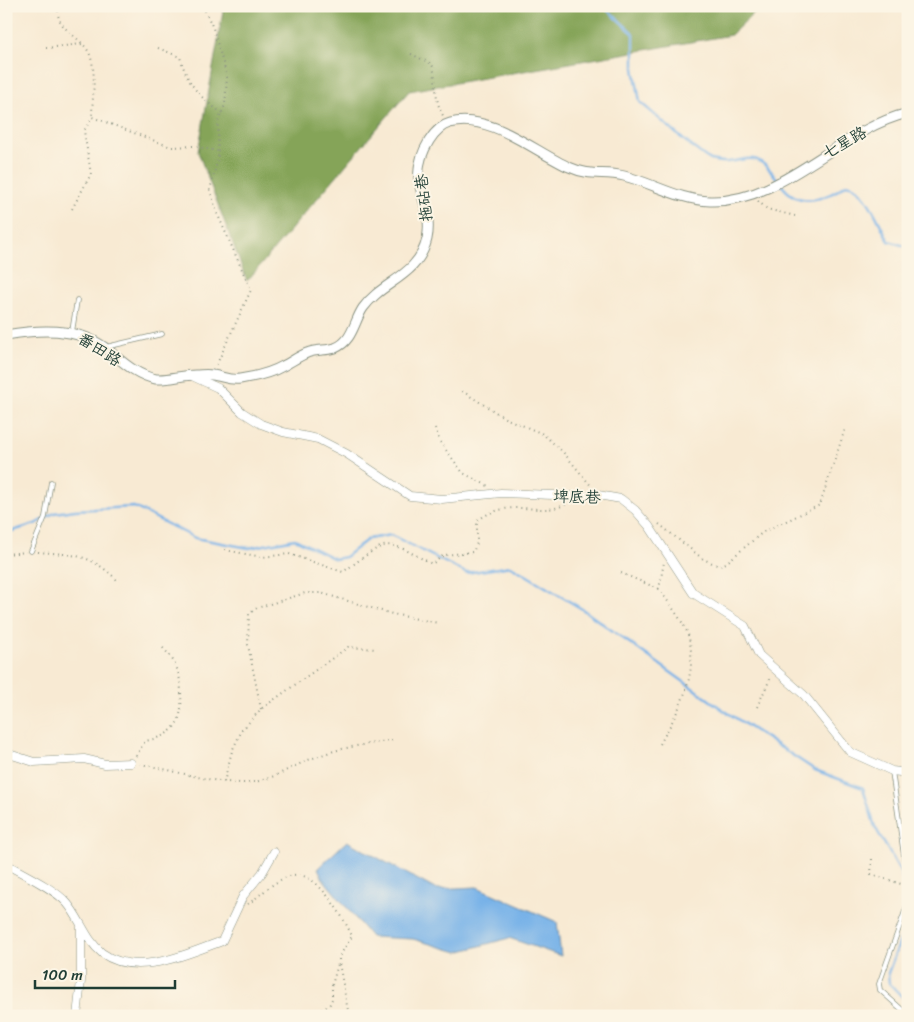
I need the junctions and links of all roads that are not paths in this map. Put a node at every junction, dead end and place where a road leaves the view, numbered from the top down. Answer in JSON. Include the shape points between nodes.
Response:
{"nodes":[{"id":1,"x":908,"y":113,"type":"edge"},
{"id":2,"x":772,"y":186,"type":"joint"},
{"id":3,"x":77,"y":300,"type":"dead end"},
{"id":4,"x":72,"y":332,"type":"junction"},
{"id":5,"x":162,"y":334,"type":"dead end"},
{"id":6,"x":6,"y":335,"type":"edge"},
{"id":7,"x":104,"y":347,"type":"junction"},
{"id":8,"x":190,"y":375,"type":"junction"},
{"id":9,"x":52,"y":482,"type":"dead end"},
{"id":10,"x":31,"y":551,"type":"road end"},
{"id":11,"x":6,"y":753,"type":"edge"},
{"id":12,"x":131,"y":763,"type":"road end"},
{"id":13,"x":892,"y":771,"type":"junction"},
{"id":14,"x":908,"y":773,"type":"edge"},
{"id":15,"x":274,"y":852,"type":"dead end"},
{"id":16,"x":6,"y":864,"type":"edge"},
{"id":17,"x":908,"y":885,"type":"edge"},
{"id":18,"x":908,"y":903,"type":"edge"},
{"id":19,"x":81,"y":927,"type":"junction"},
{"id":20,"x":908,"y":1015,"type":"edge"},
{"id":21,"x":77,"y":1016,"type":"edge"}],
"edges":[{"from":1,"to":2,"type":"street","name":"七星路","via":[[885,119],[850,137]]},
{"from":2,"to":8,"type":"street","name":"拖砧巷","via":[[750,195],[708,201],[619,175],[590,175],[568,167],[491,126],[469,121],[448,123],[434,134],[421,155],[418,180],[427,218],[427,238],[417,260],[405,275],[384,288],[363,308],[354,330],[344,343],[335,348],[310,351],[280,368],[237,380],[212,374]]},
{"from":3,"to":4,"type":"lane"},
{"from":4,"to":6,"type":"street","name":"番田路"},
{"from":4,"to":7,"type":"street","name":"番田路"},
{"from":5,"to":7,"type":"lane"},
{"from":7,"to":8,"type":"street","name":"番田路","via":[[126,365],[158,379]]},
{"from":8,"to":13,"type":"street","name":"埤底巷","via":[[218,388],[242,412],[261,424],[318,439],[347,454],[410,496],[442,499],[501,492],[598,495],[621,499],[635,510],[666,550],[693,593],[745,626],[759,655],[820,712],[850,752]]},
{"from":9,"to":10,"type":"lane","via":[[45,517]]},
{"from":11,"to":12,"type":"street","via":[[34,762],[84,759],[104,764]]},
{"from":13,"to":14,"type":"street","name":"埤底巷"},
{"from":13,"to":17,"type":"lane"},
{"from":15,"to":19,"type":"street","via":[[262,873],[242,896],[222,941],[162,963],[121,962],[102,952]]},
{"from":16,"to":19,"type":"street","via":[[67,903]]},
{"from":18,"to":20,"type":"lane","via":[[880,984],[880,990]]},
{"from":19,"to":21,"type":"street"}]}
